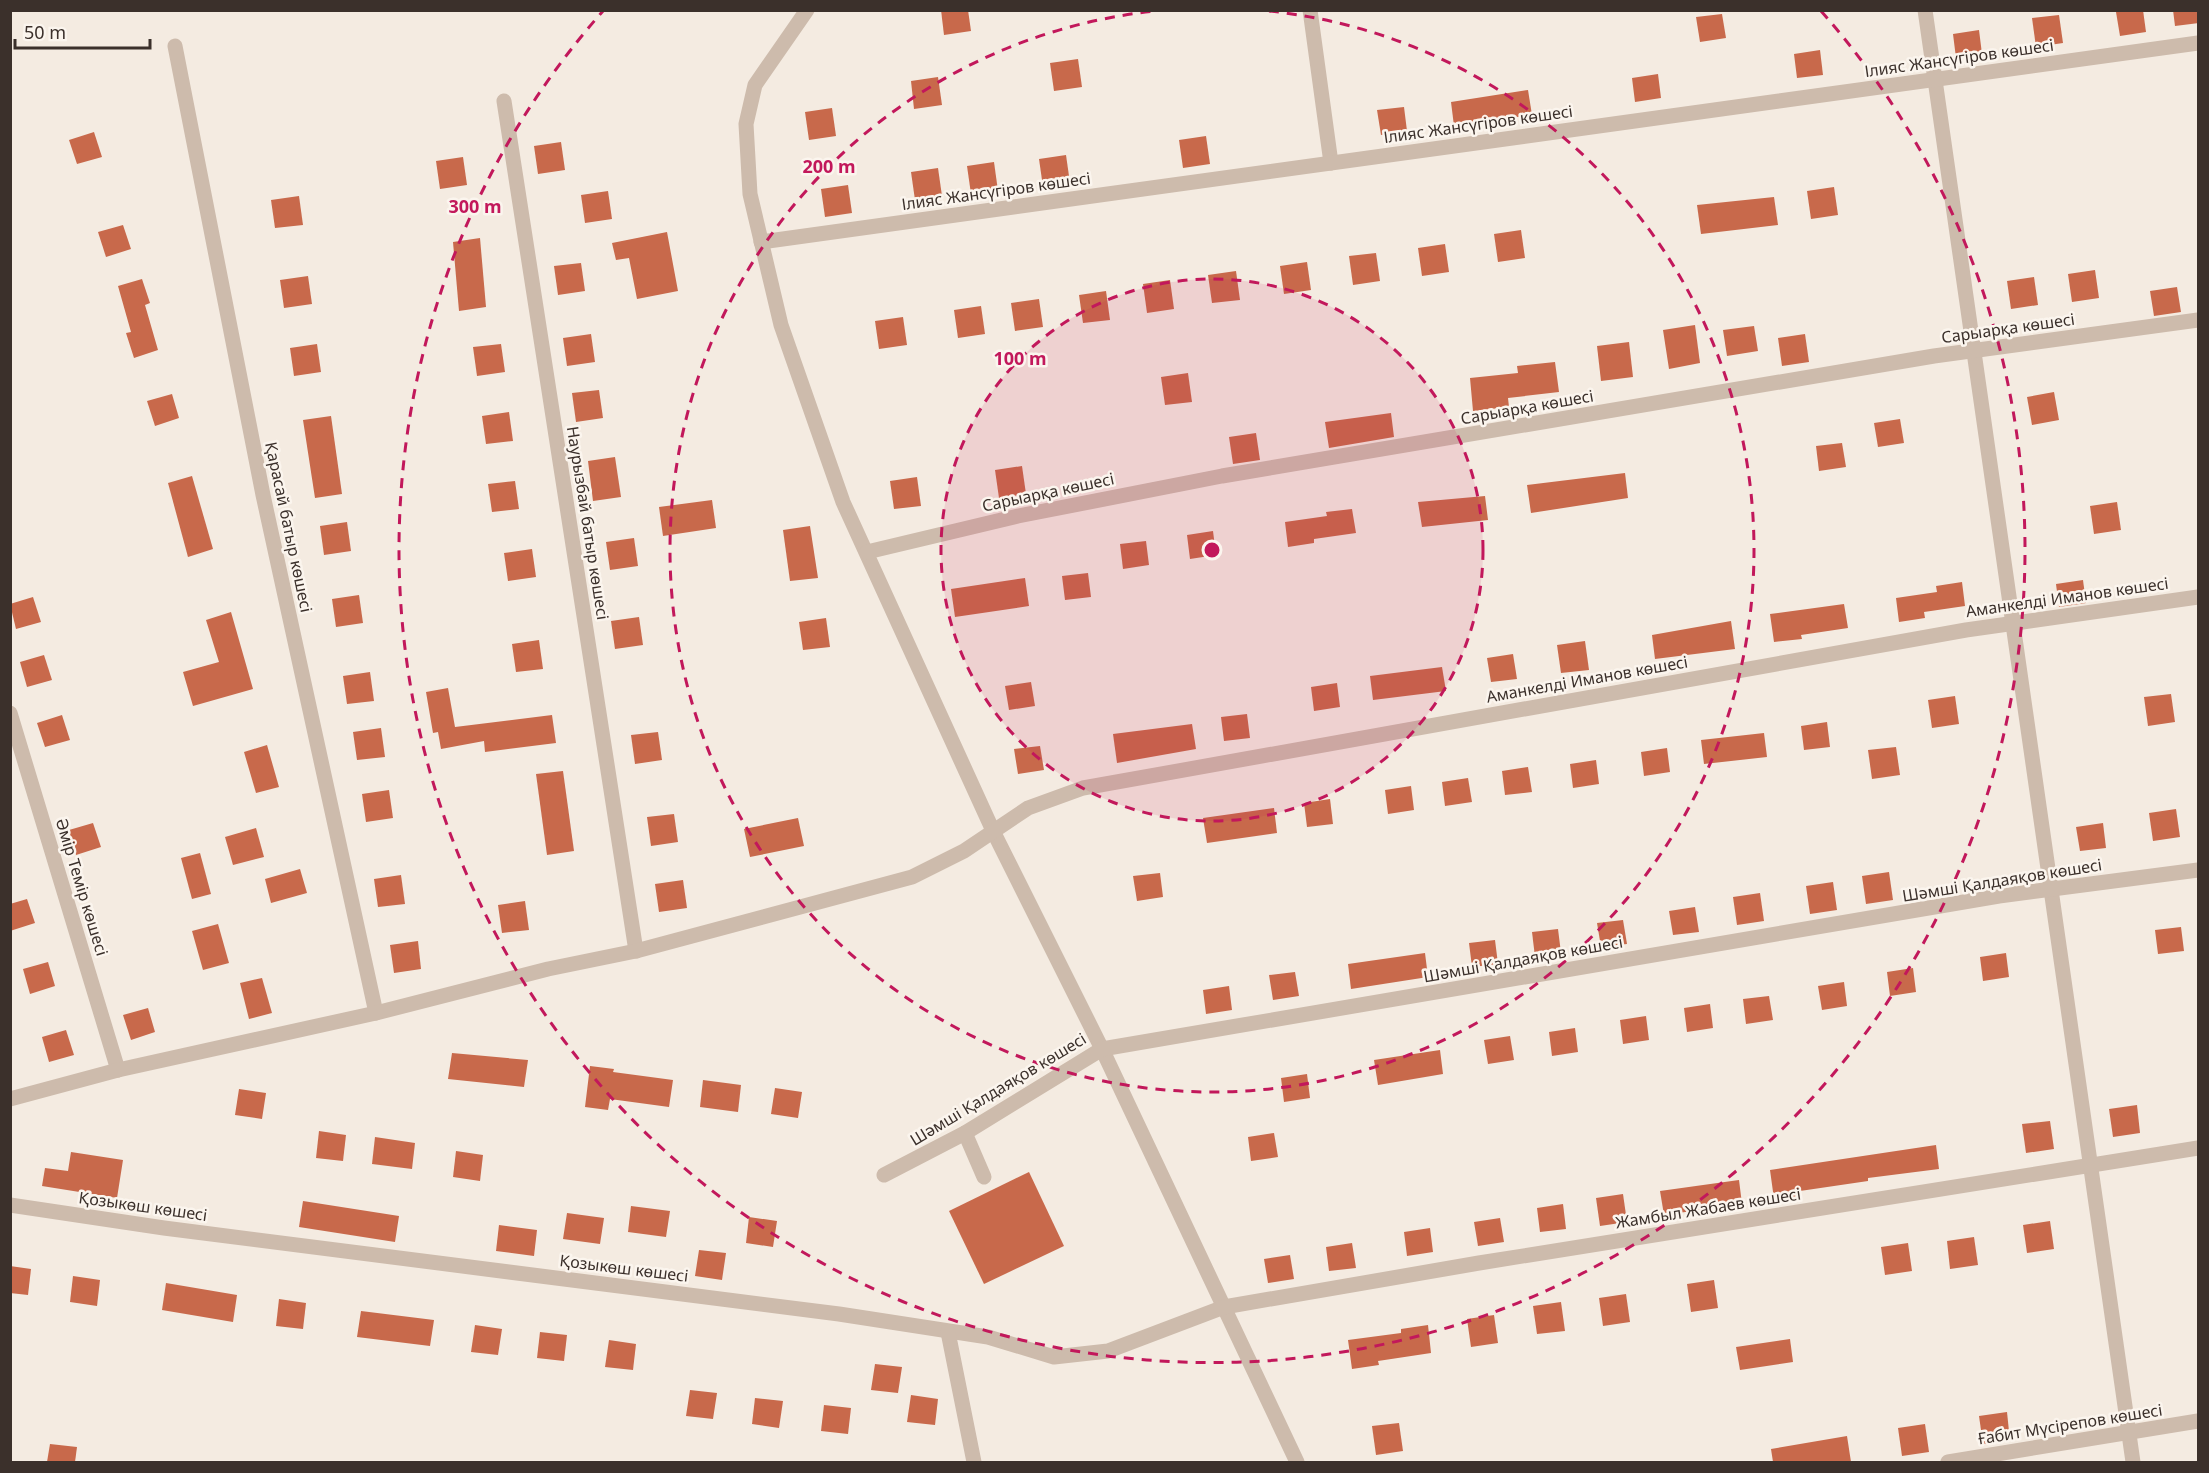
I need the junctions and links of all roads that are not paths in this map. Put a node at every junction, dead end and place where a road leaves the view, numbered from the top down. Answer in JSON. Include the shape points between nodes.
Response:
{"nodes":[{"id":1,"x":807,"y":10,"type":"edge"},
{"id":2,"x":1310,"y":10,"type":"edge"},
{"id":3,"x":1925,"y":10,"type":"edge"},
{"id":4,"x":2199,"y":43,"type":"edge"},
{"id":5,"x":175,"y":46,"type":"dead end"},
{"id":6,"x":1934,"y":79,"type":"junction"},
{"id":7,"x":504,"y":101,"type":"dead end"},
{"id":8,"x":1331,"y":163,"type":"junction"},
{"id":9,"x":761,"y":242,"type":"junction"},
{"id":10,"x":2199,"y":321,"type":"edge"},
{"id":11,"x":1973,"y":351,"type":"junction"},
{"id":12,"x":867,"y":552,"type":"junction"},
{"id":13,"x":2199,"y":597,"type":"edge"},
{"id":14,"x":2013,"y":622,"type":"junction"},
{"id":15,"x":12,"y":720,"type":"edge"},
{"id":16,"x":994,"y":833,"type":"junction"},
{"id":17,"x":2199,"y":870,"type":"edge"},
{"id":18,"x":2050,"y":890,"type":"junction"},
{"id":19,"x":636,"y":951,"type":"junction"},
{"id":20,"x":375,"y":1013,"type":"junction"},
{"id":21,"x":1102,"y":1049,"type":"junction"},
{"id":22,"x":118,"y":1070,"type":"junction"},
{"id":23,"x":10,"y":1100,"type":"edge"},
{"id":24,"x":965,"y":1133,"type":"junction"},
{"id":25,"x":2199,"y":1148,"type":"edge"},
{"id":26,"x":2093,"y":1164,"type":"junction"},
{"id":27,"x":885,"y":1176,"type":"dead end"},
{"id":28,"x":984,"y":1177,"type":"dead end"},
{"id":29,"x":10,"y":1205,"type":"edge"},
{"id":30,"x":1224,"y":1307,"type":"junction"},
{"id":31,"x":948,"y":1332,"type":"junction"},
{"id":32,"x":2199,"y":1421,"type":"edge"},
{"id":33,"x":2129,"y":1432,"type":"junction"},
{"id":34,"x":974,"y":1462,"type":"edge"},
{"id":35,"x":1297,"y":1462,"type":"edge"},
{"id":36,"x":1948,"y":1462,"type":"edge"},
{"id":37,"x":2133,"y":1462,"type":"edge"}],
"edges":[{"from":1,"to":9,"type":"street","via":[[755,85],[746,124],[750,194]]},
{"from":2,"to":8,"type":"street"},
{"from":3,"to":6,"type":"street"},
{"from":4,"to":6,"type":"street","name":"Ілияс Жансүгіров көшесі"},
{"from":5,"to":20,"type":"street","name":"Қарасай батыр көшесі","via":[[263,495]]},
{"from":6,"to":8,"type":"street","name":"Ілияс Жансүгіров көшесі"},
{"from":6,"to":11,"type":"street"},
{"from":7,"to":19,"type":"street","name":"Наурызбай батыр көшесі"},
{"from":8,"to":9,"type":"street","name":"Ілияс Жансүгіров көшесі"},
{"from":9,"to":12,"type":"street","via":[[781,325],[843,502]]},
{"from":10,"to":11,"type":"street","name":"Сарыарқа көшесі"},
{"from":11,"to":12,"type":"street","name":"Сарыарқа көшесі","via":[[1222,476],[1018,516]]},
{"from":11,"to":14,"type":"street"},
{"from":12,"to":16,"type":"street"},
{"from":13,"to":14,"type":"street","name":"Аманкелді Иманов көшесі"},
{"from":14,"to":16,"type":"street","name":"Аманкелді Иманов көшесі","via":[[1083,788],[1028,808]]},
{"from":14,"to":18,"type":"street"},
{"from":15,"to":22,"type":"street","name":"Әмір Темір көшесі"},
{"from":16,"to":19,"type":"street","name":"Аманкелді Иманов көшесі","via":[[912,877]]},
{"from":16,"to":21,"type":"street"},
{"from":17,"to":18,"type":"street","name":"Шәмші Қалдаяқов көшесі"},
{"from":18,"to":21,"type":"street","name":"Шәмші Қалдаяқов көшесі"},
{"from":18,"to":26,"type":"street"},
{"from":19,"to":20,"type":"street","name":"Аманкелді Иманов көшесі"},
{"from":20,"to":22,"type":"street","name":"Аманкелді Иманов көшесі"},
{"from":21,"to":24,"type":"street","name":"Шәмші Қалдаяқов көшесі"},
{"from":21,"to":30,"type":"street"},
{"from":22,"to":23,"type":"street","name":"Аманкелді Иманов көшесі"},
{"from":24,"to":27,"type":"street","name":"Шәмші Қалдаяқов көшесі"},
{"from":24,"to":28,"type":"street"},
{"from":25,"to":26,"type":"street","name":"Жамбыл Жабаев көшесі"},
{"from":26,"to":30,"type":"street","name":"Жамбыл Жабаев көшесі"},
{"from":26,"to":33,"type":"street"},
{"from":29,"to":31,"type":"street","name":"Қозыкөш көшесі","via":[[839,1314]]},
{"from":30,"to":31,"type":"street","name":"Қозыкөш көшесі","via":[[1108,1351],[1054,1357],[988,1337]]},
{"from":30,"to":35,"type":"street"},
{"from":31,"to":34,"type":"street"},
{"from":32,"to":33,"type":"street","name":"Ғабит Мүсірепов көшесі"},
{"from":33,"to":36,"type":"street","name":"Ғабит Мүсірепов көшесі"},
{"from":33,"to":37,"type":"street"}]}
